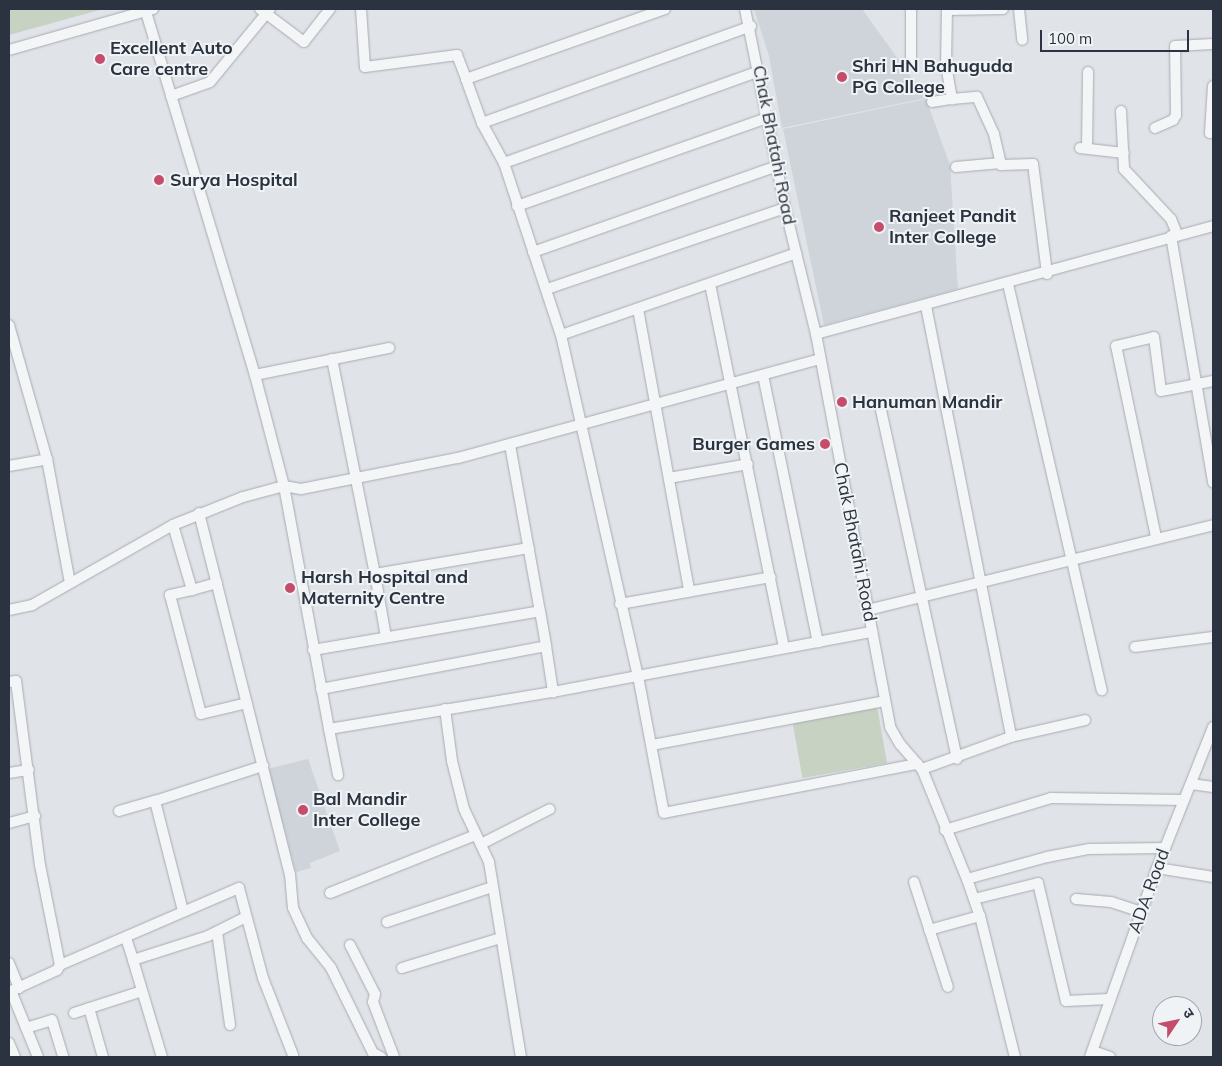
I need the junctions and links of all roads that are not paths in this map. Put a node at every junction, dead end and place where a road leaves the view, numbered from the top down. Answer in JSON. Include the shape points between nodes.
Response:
{"nodes":[{"id":1,"x":330,"y":9,"type":"edge"},
{"id":2,"x":361,"y":9,"type":"edge"},
{"id":3,"x":665,"y":9,"type":"edge"},
{"id":4,"x":745,"y":9,"type":"edge"},
{"id":5,"x":911,"y":9,"type":"edge"},
{"id":6,"x":947,"y":9,"type":"edge"},
{"id":7,"x":1003,"y":9,"type":"edge"},
{"id":8,"x":1019,"y":9,"type":"edge"},
{"id":9,"x":149,"y":10,"type":"edge"},
{"id":10,"x":266,"y":10,"type":"edge"},
{"id":11,"x":751,"y":26,"type":"junction"},
{"id":12,"x":1022,"y":40,"type":"dead end"},
{"id":13,"x":1213,"y":44,"type":"edge"},
{"id":14,"x":9,"y":50,"type":"edge"},
{"id":15,"x":911,"y":59,"type":"dead end"},
{"id":16,"x":759,"y":70,"type":"junction"},
{"id":17,"x":1088,"y":72,"type":"dead end"},
{"id":18,"x":466,"y":79,"type":"junction"},
{"id":19,"x":1213,"y":86,"type":"edge"},
{"id":20,"x":171,"y":96,"type":"junction"},
{"id":21,"x":952,"y":99,"type":"junction"},
{"id":22,"x":932,"y":102,"type":"dead end"},
{"id":23,"x":1121,"y":111,"type":"dead end"},
{"id":24,"x":767,"y":118,"type":"junction"},
{"id":25,"x":482,"y":124,"type":"junction"},
{"id":26,"x":1155,"y":128,"type":"dead end"},
{"id":27,"x":1213,"y":133,"type":"edge"},
{"id":28,"x":1124,"y":154,"type":"junction"},
{"id":29,"x":504,"y":163,"type":"junction"},
{"id":30,"x":1001,"y":163,"type":"junction"},
{"id":31,"x":777,"y":166,"type":"junction"},
{"id":32,"x":956,"y":167,"type":"dead end"},
{"id":33,"x":518,"y":206,"type":"junction"},
{"id":34,"x":785,"y":208,"type":"junction"},
{"id":35,"x":1213,"y":226,"type":"edge"},
{"id":36,"x":1174,"y":235,"type":"junction"},
{"id":37,"x":533,"y":252,"type":"junction"},
{"id":38,"x":796,"y":253,"type":"junction"},
{"id":39,"x":1047,"y":274,"type":"junction"},
{"id":40,"x":710,"y":284,"type":"junction"},
{"id":41,"x":1008,"y":284,"type":"junction"},
{"id":42,"x":547,"y":289,"type":"junction"},
{"id":43,"x":926,"y":306,"type":"junction"},
{"id":44,"x":638,"y":309,"type":"junction"},
{"id":45,"x":9,"y":325,"type":"edge"},
{"id":46,"x":816,"y":334,"type":"junction"},
{"id":47,"x":560,"y":335,"type":"junction"},
{"id":48,"x":389,"y":348,"type":"dead end"},
{"id":49,"x":332,"y":359,"type":"junction"},
{"id":50,"x":820,"y":359,"type":"junction"},
{"id":51,"x":255,"y":374,"type":"junction"},
{"id":52,"x":763,"y":375,"type":"junction"},
{"id":53,"x":1213,"y":381,"type":"edge"},
{"id":54,"x":732,"y":383,"type":"junction"},
{"id":55,"x":1198,"y":384,"type":"junction"},
{"id":56,"x":654,"y":406,"type":"junction"},
{"id":57,"x":881,"y":410,"type":"dead end"},
{"id":58,"x":582,"y":426,"type":"junction"},
{"id":59,"x":510,"y":445,"type":"junction"},
{"id":60,"x":47,"y":459,"type":"junction"},
{"id":61,"x":748,"y":464,"type":"junction"},
{"id":62,"x":1212,"y":465,"type":"edge"},
{"id":63,"x":9,"y":466,"type":"edge"},
{"id":64,"x":358,"y":478,"type":"junction"},
{"id":65,"x":669,"y":478,"type":"junction"},
{"id":66,"x":1213,"y":482,"type":"edge"},
{"id":67,"x":284,"y":486,"type":"junction"},
{"id":68,"x":199,"y":514,"type":"junction"},
{"id":69,"x":173,"y":524,"type":"junction"},
{"id":70,"x":1213,"y":526,"type":"edge"},
{"id":71,"x":1156,"y":537,"type":"junction"},
{"id":72,"x":529,"y":548,"type":"junction"},
{"id":73,"x":1074,"y":562,"type":"junction"},
{"id":74,"x":375,"y":574,"type":"junction"},
{"id":75,"x":771,"y":577,"type":"junction"},
{"id":76,"x":70,"y":583,"type":"junction"},
{"id":77,"x":216,"y":583,"type":"junction"},
{"id":78,"x":979,"y":584,"type":"junction"},
{"id":79,"x":192,"y":590,"type":"junction"},
{"id":80,"x":689,"y":591,"type":"junction"},
{"id":81,"x":920,"y":598,"type":"junction"},
{"id":82,"x":620,"y":604,"type":"junction"},
{"id":83,"x":9,"y":610,"type":"edge"},
{"id":84,"x":868,"y":610,"type":"junction"},
{"id":85,"x":540,"y":611,"type":"junction"},
{"id":86,"x":872,"y":632,"type":"junction"},
{"id":87,"x":386,"y":637,"type":"junction"},
{"id":88,"x":1213,"y":637,"type":"edge"},
{"id":89,"x":818,"y":642,"type":"junction"},
{"id":90,"x":546,"y":646,"type":"junction"},
{"id":91,"x":1136,"y":647,"type":"dead end"},
{"id":92,"x":784,"y":648,"type":"junction"},
{"id":93,"x":314,"y":650,"type":"junction"},
{"id":94,"x":638,"y":676,"type":"junction"},
{"id":95,"x":9,"y":682,"type":"edge"},
{"id":96,"x":321,"y":689,"type":"junction"},
{"id":97,"x":1102,"y":690,"type":"dead end"},
{"id":98,"x":553,"y":692,"type":"junction"},
{"id":99,"x":885,"y":701,"type":"junction"},
{"id":100,"x":247,"y":703,"type":"junction"},
{"id":101,"x":445,"y":709,"type":"junction"},
{"id":102,"x":1085,"y":720,"type":"dead end"},
{"id":103,"x":1213,"y":727,"type":"edge"},
{"id":104,"x":329,"y":729,"type":"junction"},
{"id":105,"x":1011,"y":737,"type":"junction"},
{"id":106,"x":652,"y":745,"type":"junction"},
{"id":107,"x":957,"y":759,"type":"junction"},
{"id":108,"x":263,"y":766,"type":"junction"},
{"id":109,"x":920,"y":766,"type":"junction"},
{"id":110,"x":29,"y":770,"type":"junction"},
{"id":111,"x":9,"y":773,"type":"edge"},
{"id":112,"x":338,"y":775,"type":"dead end"},
{"id":113,"x":1191,"y":784,"type":"junction"},
{"id":114,"x":1213,"y":787,"type":"edge"},
{"id":115,"x":1184,"y":800,"type":"junction"},
{"id":116,"x":155,"y":801,"type":"junction"},
{"id":117,"x":550,"y":809,"type":"dead end"},
{"id":118,"x":119,"y":810,"type":"dead end"},
{"id":119,"x":35,"y":816,"type":"junction"},
{"id":120,"x":9,"y":823,"type":"edge"},
{"id":121,"x":945,"y":830,"type":"junction"},
{"id":122,"x":478,"y":840,"type":"junction"},
{"id":123,"x":1165,"y":848,"type":"junction"},
{"id":124,"x":1158,"y":868,"type":"junction"},
{"id":125,"x":1213,"y":877,"type":"edge"},
{"id":126,"x":967,"y":879,"type":"junction"},
{"id":127,"x":914,"y":882,"type":"dead end"},
{"id":128,"x":492,"y":888,"type":"junction"},
{"id":129,"x":330,"y":893,"type":"dead end"},
{"id":130,"x":974,"y":899,"type":"junction"},
{"id":131,"x":1076,"y":899,"type":"dead end"},
{"id":132,"x":183,"y":911,"type":"junction"},
{"id":133,"x":1142,"y":912,"type":"junction"},
{"id":134,"x":980,"y":916,"type":"junction"},
{"id":135,"x":246,"y":917,"type":"junction"},
{"id":136,"x":387,"y":922,"type":"dead end"},
{"id":137,"x":929,"y":930,"type":"junction"},
{"id":138,"x":216,"y":932,"type":"junction"},
{"id":139,"x":126,"y":938,"type":"junction"},
{"id":140,"x":501,"y":938,"type":"junction"},
{"id":141,"x":350,"y":945,"type":"dead end"},
{"id":142,"x":133,"y":960,"type":"junction"},
{"id":143,"x":9,"y":963,"type":"edge"},
{"id":144,"x":60,"y":965,"type":"junction"},
{"id":145,"x":402,"y":968,"type":"dead end"},
{"id":146,"x":948,"y":987,"type":"dead end"},
{"id":147,"x":19,"y":988,"type":"junction"},
{"id":148,"x":142,"y":991,"type":"junction"},
{"id":149,"x":1109,"y":999,"type":"junction"},
{"id":150,"x":12,"y":1006,"type":"edge"},
{"id":151,"x":89,"y":1008,"type":"junction"},
{"id":152,"x":74,"y":1013,"type":"dead end"},
{"id":153,"x":230,"y":1025,"type":"dead end"},
{"id":154,"x":26,"y":1028,"type":"junction"},
{"id":155,"x":9,"y":1043,"type":"edge"},
{"id":156,"x":1092,"y":1054,"type":"edge"},
{"id":157,"x":293,"y":1055,"type":"dead end"},
{"id":158,"x":15,"y":1057,"type":"edge"},
{"id":159,"x":38,"y":1057,"type":"edge"},
{"id":160,"x":63,"y":1057,"type":"edge"},
{"id":161,"x":103,"y":1057,"type":"edge"},
{"id":162,"x":162,"y":1057,"type":"edge"},
{"id":163,"x":381,"y":1057,"type":"edge"},
{"id":164,"x":394,"y":1057,"type":"edge"},
{"id":165,"x":521,"y":1057,"type":"edge"},
{"id":166,"x":1015,"y":1057,"type":"edge"},
{"id":167,"x":1110,"y":1057,"type":"edge"}],
"edges":[{"from":1,"to":10,"type":"street","via":[[304,42]]},
{"from":2,"to":18,"type":"street","via":[[365,67],[456,55]]},
{"from":3,"to":18,"type":"street"},
{"from":4,"to":11,"type":"street","name":"Chak Bhatahi Road"},
{"from":5,"to":15,"type":"street"},
{"from":6,"to":7,"type":"street"},
{"from":6,"to":21,"type":"street","via":[[946,66]]},
{"from":8,"to":12,"type":"street"},
{"from":9,"to":14,"type":"street"},
{"from":9,"to":20,"type":"street"},
{"from":10,"to":20,"type":"street","via":[[210,82]]},
{"from":11,"to":16,"type":"street","name":"Chak Bhatahi Road"},
{"from":11,"to":25,"type":"street"},
{"from":13,"to":26,"type":"street","via":[[1175,46],[1176,115],[1173,120]]},
{"from":16,"to":24,"type":"street","name":"Chak Bhatahi Road"},
{"from":16,"to":29,"type":"street"},
{"from":17,"to":28,"type":"street","via":[[1083,148]]},
{"from":18,"to":25,"type":"street"},
{"from":19,"to":27,"type":"street","via":[[1210,133]]},
{"from":20,"to":51,"type":"street"},
{"from":21,"to":22,"type":"street"},
{"from":21,"to":30,"type":"street","via":[[977,97],[994,134]]},
{"from":23,"to":28,"type":"street"},
{"from":24,"to":31,"type":"street","name":"Chak Bhatahi Road"},
{"from":24,"to":33,"type":"street"},
{"from":25,"to":29,"type":"street"},
{"from":28,"to":36,"type":"street","via":[[1124,169],[1171,219]]},
{"from":29,"to":33,"type":"street"},
{"from":30,"to":32,"type":"street"},
{"from":30,"to":39,"type":"street","via":[[1033,164]]},
{"from":31,"to":34,"type":"street","name":"Chak Bhatahi Road"},
{"from":31,"to":37,"type":"street"},
{"from":33,"to":37,"type":"street"},
{"from":34,"to":38,"type":"street","name":"Chak Bhatahi Road"},
{"from":34,"to":42,"type":"street"},
{"from":35,"to":36,"type":"street"},
{"from":36,"to":39,"type":"street"},
{"from":36,"to":55,"type":"street"},
{"from":37,"to":42,"type":"street"},
{"from":38,"to":40,"type":"street"},
{"from":38,"to":46,"type":"street","name":"Chak Bhatahi Road"},
{"from":39,"to":41,"type":"street"},
{"from":40,"to":44,"type":"street"},
{"from":40,"to":54,"type":"street"},
{"from":41,"to":43,"type":"street"},
{"from":41,"to":73,"type":"street"},
{"from":42,"to":47,"type":"street"},
{"from":43,"to":46,"type":"street"},
{"from":43,"to":78,"type":"street"},
{"from":44,"to":47,"type":"street"},
{"from":44,"to":56,"type":"street"},
{"from":45,"to":60,"type":"street"},
{"from":46,"to":50,"type":"street","name":"Chak Bhatahi Road"},
{"from":47,"to":58,"type":"street"},
{"from":48,"to":49,"type":"street"},
{"from":49,"to":51,"type":"street"},
{"from":49,"to":64,"type":"street"},
{"from":50,"to":52,"type":"street"},
{"from":50,"to":84,"type":"street","name":"Chak Bhatahi Road"},
{"from":51,"to":67,"type":"street"},
{"from":52,"to":54,"type":"street"},
{"from":52,"to":89,"type":"street"},
{"from":53,"to":55,"type":"street"},
{"from":54,"to":56,"type":"street"},
{"from":54,"to":61,"type":"street"},
{"from":55,"to":62,"type":"street"},
{"from":55,"to":71,"type":"street","via":[[1161,391],[1154,337],[1116,346]]},
{"from":56,"to":58,"type":"street"},
{"from":56,"to":65,"type":"street"},
{"from":57,"to":81,"type":"street"},
{"from":58,"to":59,"type":"street"},
{"from":58,"to":82,"type":"street"},
{"from":59,"to":64,"type":"street"},
{"from":59,"to":72,"type":"street"},
{"from":60,"to":63,"type":"street"},
{"from":60,"to":76,"type":"street"},
{"from":61,"to":65,"type":"street"},
{"from":61,"to":75,"type":"street"},
{"from":62,"to":66,"type":"street"},
{"from":64,"to":67,"type":"street","via":[[301,489]]},
{"from":64,"to":74,"type":"street"},
{"from":65,"to":80,"type":"street"},
{"from":67,"to":68,"type":"street"},
{"from":67,"to":93,"type":"street"},
{"from":68,"to":69,"type":"street"},
{"from":68,"to":77,"type":"street"},
{"from":69,"to":76,"type":"street"},
{"from":69,"to":79,"type":"street"},
{"from":70,"to":71,"type":"street"},
{"from":71,"to":73,"type":"street"},
{"from":72,"to":74,"type":"street"},
{"from":72,"to":85,"type":"street"},
{"from":73,"to":78,"type":"street"},
{"from":73,"to":97,"type":"street"},
{"from":74,"to":87,"type":"street"},
{"from":75,"to":80,"type":"street"},
{"from":75,"to":92,"type":"street"},
{"from":76,"to":83,"type":"street","via":[[32,605]]},
{"from":77,"to":79,"type":"street"},
{"from":77,"to":100,"type":"street"},
{"from":78,"to":81,"type":"street"},
{"from":78,"to":105,"type":"street"},
{"from":79,"to":100,"type":"street","via":[[170,596],[201,714]]},
{"from":80,"to":82,"type":"street"},
{"from":81,"to":84,"type":"street"},
{"from":81,"to":107,"type":"street"},
{"from":82,"to":94,"type":"street"},
{"from":84,"to":86,"type":"street","name":"Chak Bhatahi Road"},
{"from":85,"to":87,"type":"street"},
{"from":85,"to":90,"type":"street"},
{"from":86,"to":89,"type":"street"},
{"from":86,"to":99,"type":"street","name":"Chak Bhatahi Road"},
{"from":87,"to":93,"type":"street"},
{"from":88,"to":91,"type":"street"},
{"from":89,"to":92,"type":"street"},
{"from":90,"to":96,"type":"street"},
{"from":90,"to":98,"type":"street"},
{"from":92,"to":94,"type":"street"},
{"from":93,"to":96,"type":"street"},
{"from":94,"to":98,"type":"street"},
{"from":94,"to":106,"type":"street"},
{"from":95,"to":110,"type":"street","via":[[16,681]]},
{"from":96,"to":104,"type":"street"},
{"from":98,"to":101,"type":"street"},
{"from":99,"to":106,"type":"street"},
{"from":99,"to":109,"type":"street","name":"Chak Bhatahi Road","via":[[890,727]]},
{"from":100,"to":108,"type":"street"},
{"from":101,"to":104,"type":"street"},
{"from":101,"to":122,"type":"street","via":[[452,761],[464,809]]},
{"from":102,"to":105,"type":"street"},
{"from":103,"to":113,"type":"street","name":"ADA Road"},
{"from":104,"to":112,"type":"street"},
{"from":105,"to":107,"type":"street"},
{"from":106,"to":109,"type":"street","via":[[664,813]]},
{"from":107,"to":109,"type":"street"},
{"from":108,"to":116,"type":"street"},
{"from":108,"to":163,"type":"street","via":[[290,874],[293,908],[307,938],[331,968],[373,1052]]},
{"from":109,"to":121,"type":"street","name":"Chak Bhatahi Road"},
{"from":110,"to":111,"type":"street"},
{"from":110,"to":119,"type":"street"},
{"from":113,"to":114,"type":"street"},
{"from":113,"to":115,"type":"street","name":"ADA Road"},
{"from":115,"to":121,"type":"street","via":[[1051,798]]},
{"from":115,"to":123,"type":"street","name":"ADA Road"},
{"from":116,"to":118,"type":"street"},
{"from":116,"to":132,"type":"street"},
{"from":117,"to":122,"type":"street"},
{"from":119,"to":120,"type":"street"},
{"from":119,"to":144,"type":"street","via":[[40,865]]},
{"from":121,"to":126,"type":"street","name":"Chak Bhatahi Road"},
{"from":122,"to":128,"type":"street","via":[[489,862]]},
{"from":122,"to":129,"type":"street"},
{"from":123,"to":124,"type":"street","name":"ADA Road"},
{"from":123,"to":126,"type":"street","via":[[1089,850],[1048,857]]},
{"from":124,"to":125,"type":"street"},
{"from":124,"to":133,"type":"street","name":"ADA Road"},
{"from":126,"to":130,"type":"street","name":"Chak Bhatahi Road"},
{"from":127,"to":137,"type":"street"},
{"from":128,"to":136,"type":"street"},
{"from":128,"to":140,"type":"street"},
{"from":130,"to":134,"type":"street","name":"Chak Bhatahi Road"},
{"from":130,"to":149,"type":"street","via":[[1038,883],[1066,1001]]},
{"from":131,"to":133,"type":"street","via":[[1111,902]]},
{"from":132,"to":135,"type":"street","via":[[239,888]]},
{"from":132,"to":139,"type":"street"},
{"from":133,"to":149,"type":"street","name":"ADA Road"},
{"from":134,"to":137,"type":"street"},
{"from":134,"to":166,"type":"street","name":"Chak Bhatahi Road"},
{"from":135,"to":138,"type":"street"},
{"from":135,"to":157,"type":"street","via":[[262,978]]},
{"from":137,"to":146,"type":"street"},
{"from":138,"to":142,"type":"street"},
{"from":138,"to":153,"type":"street"},
{"from":139,"to":142,"type":"street"},
{"from":139,"to":144,"type":"street"},
{"from":140,"to":145,"type":"street"},
{"from":140,"to":165,"type":"street"},
{"from":141,"to":164,"type":"street","via":[[375,994],[373,1002]]},
{"from":142,"to":148,"type":"street"},
{"from":143,"to":147,"type":"street"},
{"from":144,"to":147,"type":"street","via":[[57,970]]},
{"from":147,"to":150,"type":"street","via":[[11,991]]},
{"from":148,"to":151,"type":"street"},
{"from":148,"to":162,"type":"street"},
{"from":149,"to":156,"type":"street","name":"ADA Road"},
{"from":150,"to":154,"type":"street"},
{"from":151,"to":152,"type":"street"},
{"from":151,"to":161,"type":"street"},
{"from":154,"to":159,"type":"street"},
{"from":154,"to":160,"type":"street","via":[[52,1020]]},
{"from":155,"to":158,"type":"street"},
{"from":156,"to":167,"type":"street"}]}
